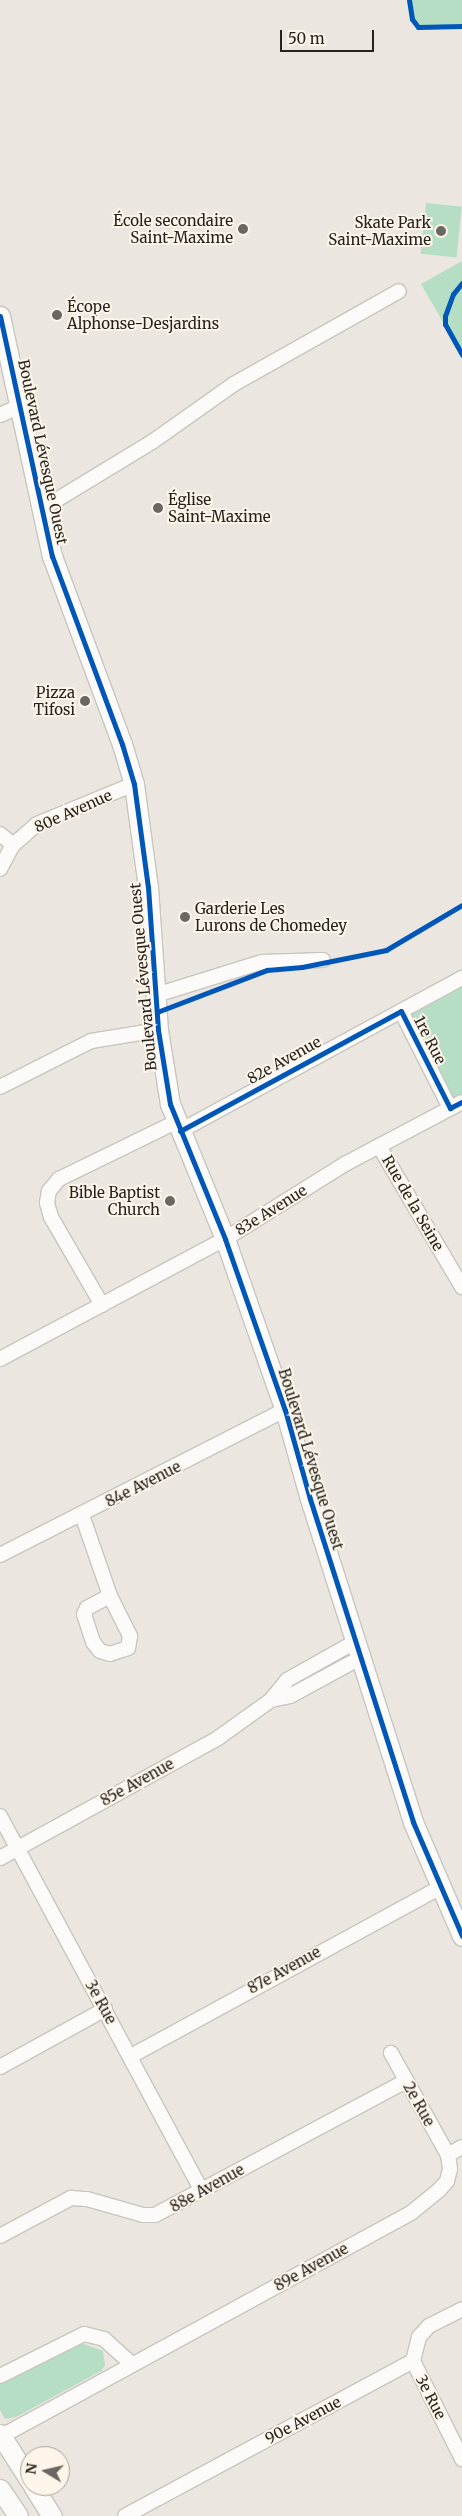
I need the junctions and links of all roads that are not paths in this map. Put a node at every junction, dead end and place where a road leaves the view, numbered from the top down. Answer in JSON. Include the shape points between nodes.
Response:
{"nodes":[{"id":1,"x":398,"y":291,"type":"dead end"},
{"id":2,"x":0,"y":316,"type":"edge"},
{"id":3,"x":22,"y":405,"type":"junction"},
{"id":4,"x":0,"y":415,"type":"edge"},
{"id":5,"x":40,"y":510,"type":"junction"},
{"id":6,"x":134,"y":784,"type":"junction"},
{"id":7,"x":0,"y":834,"type":"edge"},
{"id":8,"x":13,"y":846,"type":"junction"},
{"id":9,"x":0,"y":869,"type":"edge"},
{"id":10,"x":324,"y":960,"type":"dead end"},
{"id":11,"x":462,"y":978,"type":"edge"},
{"id":12,"x":156,"y":995,"type":"junction"},
{"id":13,"x":401,"y":1010,"type":"junction"},
{"id":14,"x":158,"y":1030,"type":"junction"},
{"id":15,"x":0,"y":1087,"type":"edge"},
{"id":16,"x":456,"y":1105,"type":"edge"},
{"id":17,"x":178,"y":1127,"type":"junction"},
{"id":18,"x":379,"y":1146,"type":"junction"},
{"id":19,"x":225,"y":1239,"type":"junction"},
{"id":20,"x":462,"y":1287,"type":"edge"},
{"id":21,"x":102,"y":1304,"type":"junction"},
{"id":22,"x":0,"y":1359,"type":"edge"},
{"id":23,"x":285,"y":1410,"type":"junction"},
{"id":24,"x":82,"y":1515,"type":"junction"},
{"id":25,"x":0,"y":1555,"type":"edge"},
{"id":26,"x":110,"y":1596,"type":"dead end"},
{"id":27,"x":357,"y":1650,"type":"junction"},
{"id":28,"x":0,"y":1816,"type":"edge"},
{"id":29,"x":18,"y":1848,"type":"junction"},
{"id":30,"x":0,"y":1858,"type":"edge"},
{"id":31,"x":439,"y":1888,"type":"junction"},
{"id":32,"x":460,"y":1930,"type":"edge"},
{"id":33,"x":105,"y":2009,"type":"junction"},
{"id":34,"x":391,"y":2053,"type":"dead end"},
{"id":35,"x":130,"y":2056,"type":"junction"},
{"id":36,"x":0,"y":2067,"type":"edge"},
{"id":37,"x":406,"y":2081,"type":"junction"},
{"id":38,"x":462,"y":2147,"type":"edge"},
{"id":39,"x":448,"y":2156,"type":"junction"},
{"id":40,"x":201,"y":2190,"type":"junction"},
{"id":41,"x":0,"y":2236,"type":"edge"},
{"id":42,"x":462,"y":2309,"type":"edge"},
{"id":43,"x":413,"y":2361,"type":"junction"},
{"id":44,"x":132,"y":2364,"type":"junction"},
{"id":45,"x":0,"y":2376,"type":"edge"},
{"id":46,"x":0,"y":2436,"type":"edge"},
{"id":47,"x":461,"y":2452,"type":"edge"},
{"id":48,"x":20,"y":2466,"type":"edge"},
{"id":49,"x":0,"y":2489,"type":"edge"},
{"id":50,"x":39,"y":2496,"type":"edge"},
{"id":51,"x":18,"y":2516,"type":"edge"},
{"id":52,"x":52,"y":2516,"type":"edge"},
{"id":53,"x":125,"y":2516,"type":"edge"}],
"edges":[{"from":1,"to":5,"type":"street","via":[[234,384],[152,442]]},
{"from":2,"to":3,"type":"street","name":"Boulevard Lévesque Ouest"},
{"from":3,"to":4,"type":"street"},
{"from":3,"to":5,"type":"street","name":"Boulevard Lévesque Ouest"},
{"from":5,"to":6,"type":"street","name":"Boulevard Lévesque Ouest","via":[[52,556]]},
{"from":6,"to":8,"type":"street","name":"80e Avenue","via":[[37,824]]},
{"from":6,"to":12,"type":"street","name":"Boulevard Lévesque Ouest","via":[[146,871]]},
{"from":7,"to":8,"type":"street"},
{"from":8,"to":9,"type":"street","name":"80e Avenue"},
{"from":10,"to":12,"type":"street","via":[[262,962]]},
{"from":11,"to":13,"type":"street","name":"82e Avenue"},
{"from":12,"to":14,"type":"street","name":"Boulevard Lévesque Ouest"},
{"from":13,"to":16,"type":"street","name":"1re Rue"},
{"from":13,"to":17,"type":"street","name":"82e Avenue"},
{"from":14,"to":15,"type":"street","via":[[91,1041]]},
{"from":14,"to":17,"type":"street","name":"Boulevard Lévesque Ouest","via":[[164,1078]]},
{"from":16,"to":18,"type":"street","name":"83e Avenue"},
{"from":17,"to":19,"type":"street","name":"Boulevard Lévesque Ouest"},
{"from":17,"to":21,"type":"street","name":"82e Avenue","via":[[59,1179],[49,1190],[47,1203],[51,1217]]},
{"from":18,"to":19,"type":"street","name":"83e Avenue"},
{"from":18,"to":20,"type":"street","name":"Rue de la Seine"},
{"from":19,"to":21,"type":"street","name":"83e Avenue"},
{"from":19,"to":23,"type":"street","name":"Boulevard Lévesque Ouest"},
{"from":21,"to":22,"type":"street","name":"83e Avenue"},
{"from":23,"to":24,"type":"street","name":"84e Avenue"},
{"from":23,"to":27,"type":"street","name":"Boulevard Lévesque Ouest"},
{"from":24,"to":25,"type":"street","name":"84e Avenue"},
{"from":24,"to":26,"type":"street"},
{"from":27,"to":29,"type":"street","name":"85e Avenue","via":[[290,1696],[270,1700],[218,1738]]},
{"from":27,"to":31,"type":"street","name":"Boulevard Lévesque Ouest","via":[[413,1822]]},
{"from":28,"to":29,"type":"street","name":"3e Rue"},
{"from":29,"to":30,"type":"street","name":"85e Avenue"},
{"from":29,"to":33,"type":"street","name":"3e Rue"},
{"from":31,"to":32,"type":"street","name":"Boulevard Lévesque Ouest"},
{"from":31,"to":35,"type":"street","name":"87e Avenue"},
{"from":33,"to":35,"type":"street","name":"3e Rue"},
{"from":33,"to":36,"type":"street"},
{"from":34,"to":37,"type":"street","name":"2e Rue"},
{"from":35,"to":40,"type":"street","name":"3e Rue"},
{"from":37,"to":39,"type":"street","name":"2e Rue"},
{"from":37,"to":40,"type":"street","name":"88e Avenue"},
{"from":38,"to":39,"type":"street"},
{"from":39,"to":44,"type":"street","name":"89e Avenue","via":[[450,2170],[447,2181],[412,2212]]},
{"from":40,"to":41,"type":"street","name":"88e Avenue","via":[[155,2215],[143,2216],[87,2199],[71,2198]]},
{"from":42,"to":43,"type":"street","via":[[429,2326],[419,2338]]},
{"from":43,"to":47,"type":"street","name":"3e Rue"},
{"from":43,"to":53,"type":"street","name":"90e Avenue"},
{"from":44,"to":45,"type":"street","via":[[104,2339],[84,2334]]},
{"from":44,"to":46,"type":"street","name":"89e Avenue"},
{"from":46,"to":48,"type":"street"},
{"from":49,"to":51,"type":"street"},
{"from":50,"to":52,"type":"street"}]}
